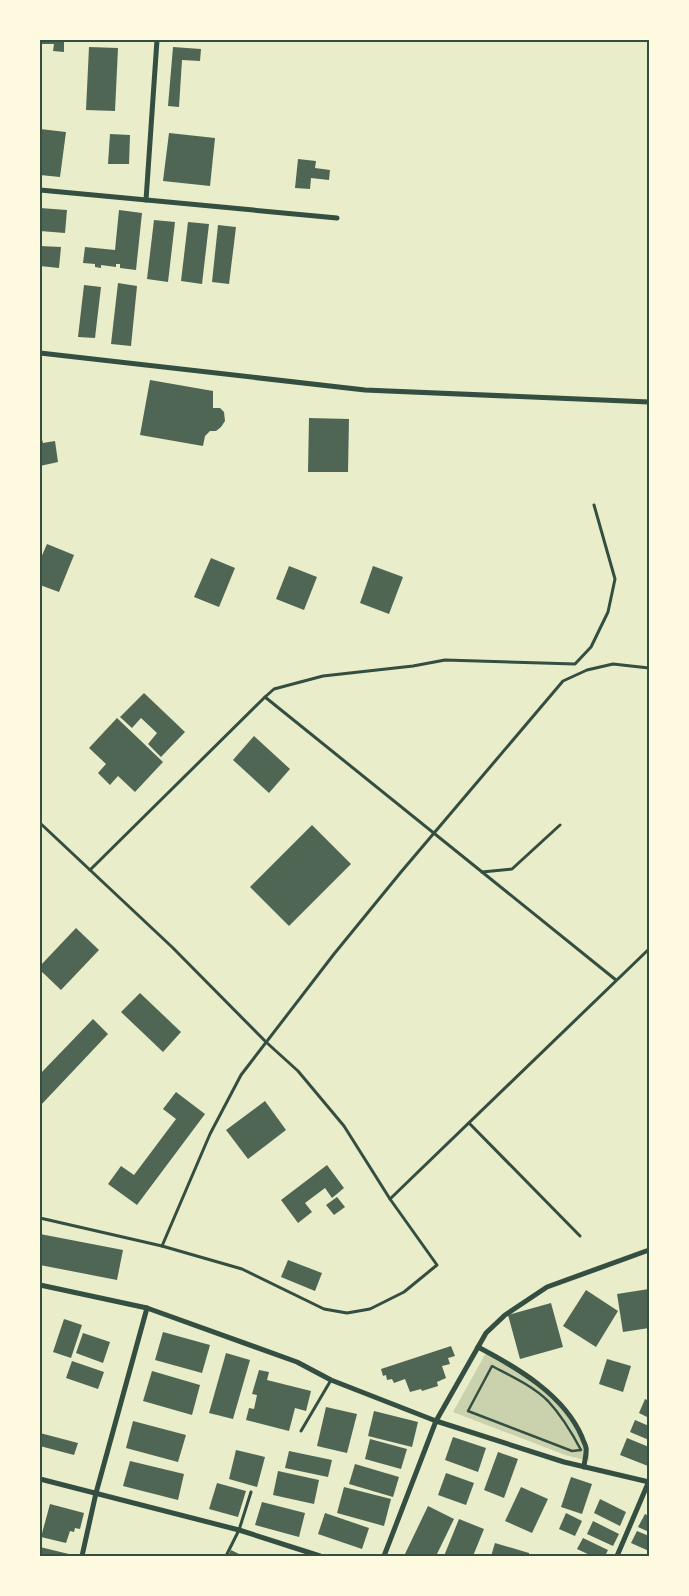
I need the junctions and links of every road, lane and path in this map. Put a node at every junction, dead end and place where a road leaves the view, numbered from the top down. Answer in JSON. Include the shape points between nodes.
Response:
{"nodes":[{"id":1,"x":157,"y":40,"type":"edge"},
{"id":2,"x":40,"y":190,"type":"edge"},
{"id":3,"x":146,"y":200,"type":"junction"},
{"id":4,"x":337,"y":218,"type":"dead end"},
{"id":5,"x":40,"y":353,"type":"edge"},
{"id":6,"x":649,"y":402,"type":"edge"},
{"id":7,"x":594,"y":505,"type":"dead end"},
{"id":8,"x":649,"y":668,"type":"edge"},
{"id":9,"x":265,"y":697,"type":"junction"},
{"id":10,"x":40,"y":822,"type":"edge"},
{"id":11,"x":560,"y":825,"type":"dead end"},
{"id":12,"x":433,"y":834,"type":"junction"},
{"id":13,"x":90,"y":870,"type":"junction"},
{"id":14,"x":481,"y":872,"type":"junction"},
{"id":15,"x":649,"y":949,"type":"edge"},
{"id":16,"x":616,"y":980,"type":"junction"},
{"id":17,"x":266,"y":1042,"type":"junction"},
{"id":18,"x":469,"y":1123,"type":"junction"},
{"id":19,"x":390,"y":1199,"type":"junction"},
{"id":20,"x":40,"y":1218,"type":"edge"},
{"id":21,"x":580,"y":1236,"type":"dead end"},
{"id":22,"x":162,"y":1246,"type":"junction"},
{"id":23,"x":649,"y":1250,"type":"edge"},
{"id":24,"x":40,"y":1285,"type":"edge"},
{"id":25,"x":147,"y":1308,"type":"junction"},
{"id":26,"x":478,"y":1347,"type":"junction"},
{"id":27,"x":331,"y":1380,"type":"junction"},
{"id":28,"x":468,"y":1411,"type":"joint"},
{"id":29,"x":436,"y":1421,"type":"junction"},
{"id":30,"x":300,"y":1431,"type":"dead end"},
{"id":31,"x":584,"y":1467,"type":"junction"},
{"id":32,"x":40,"y":1479,"type":"edge"},
{"id":33,"x":649,"y":1481,"type":"edge"},
{"id":34,"x":251,"y":1492,"type":"dead end"},
{"id":35,"x":96,"y":1493,"type":"junction"},
{"id":36,"x":239,"y":1530,"type":"junction"},
{"id":37,"x":82,"y":1556,"type":"edge"},
{"id":38,"x":226,"y":1556,"type":"edge"},
{"id":39,"x":320,"y":1556,"type":"edge"},
{"id":40,"x":384,"y":1556,"type":"edge"},
{"id":41,"x":617,"y":1556,"type":"edge"}],
"edges":[{"from":1,"to":3,"type":"street"},
{"from":2,"to":3,"type":"street"},
{"from":3,"to":4,"type":"street"},
{"from":5,"to":6,"type":"street","via":[[365,390]]},
{"from":7,"to":9,"type":"lane","via":[[614,579],[608,612],[591,647],[575,664],[445,660],[324,676],[274,689]]},
{"from":8,"to":12,"type":"lane","via":[[613,664],[587,670],[563,681]]},
{"from":9,"to":12,"type":"lane"},
{"from":9,"to":13,"type":"lane"},
{"from":10,"to":13,"type":"lane"},
{"from":11,"to":14,"type":"lane","via":[[512,869]]},
{"from":12,"to":14,"type":"lane"},
{"from":12,"to":17,"type":"lane"},
{"from":13,"to":17,"type":"lane","via":[[172,946]]},
{"from":14,"to":16,"type":"lane"},
{"from":15,"to":16,"type":"lane"},
{"from":16,"to":18,"type":"lane"},
{"from":17,"to":19,"type":"lane","via":[[298,1071],[344,1126]]},
{"from":17,"to":22,"type":"lane","via":[[226,1101]]},
{"from":18,"to":19,"type":"lane"},
{"from":18,"to":21,"type":"lane"},
{"from":19,"to":22,"type":"lane","via":[[437,1264],[404,1292],[370,1309],[347,1313],[324,1309],[242,1268]]},
{"from":20,"to":22,"type":"lane"},
{"from":23,"to":26,"type":"street","via":[[547,1287],[504,1315],[486,1333]]},
{"from":24,"to":25,"type":"street"},
{"from":25,"to":27,"type":"street","via":[[296,1362]]},
{"from":25,"to":35,"type":"street"},
{"from":26,"to":29,"type":"street"},
{"from":26,"to":31,"type":"street","via":[[552,1396],[576,1424],[586,1449]]},
{"from":27,"to":29,"type":"street"},
{"from":27,"to":30,"type":"lane"},
{"from":28,"to":28,"type":"path","via":[[492,1366],[548,1401],[581,1450],[572,1451]]},
{"from":29,"to":31,"type":"street"},
{"from":29,"to":40,"type":"street"},
{"from":31,"to":33,"type":"street"},
{"from":32,"to":35,"type":"street"},
{"from":33,"to":41,"type":"street"},
{"from":34,"to":36,"type":"lane"},
{"from":35,"to":36,"type":"street"},
{"from":35,"to":37,"type":"street"},
{"from":36,"to":38,"type":"lane"},
{"from":36,"to":39,"type":"street"}]}
